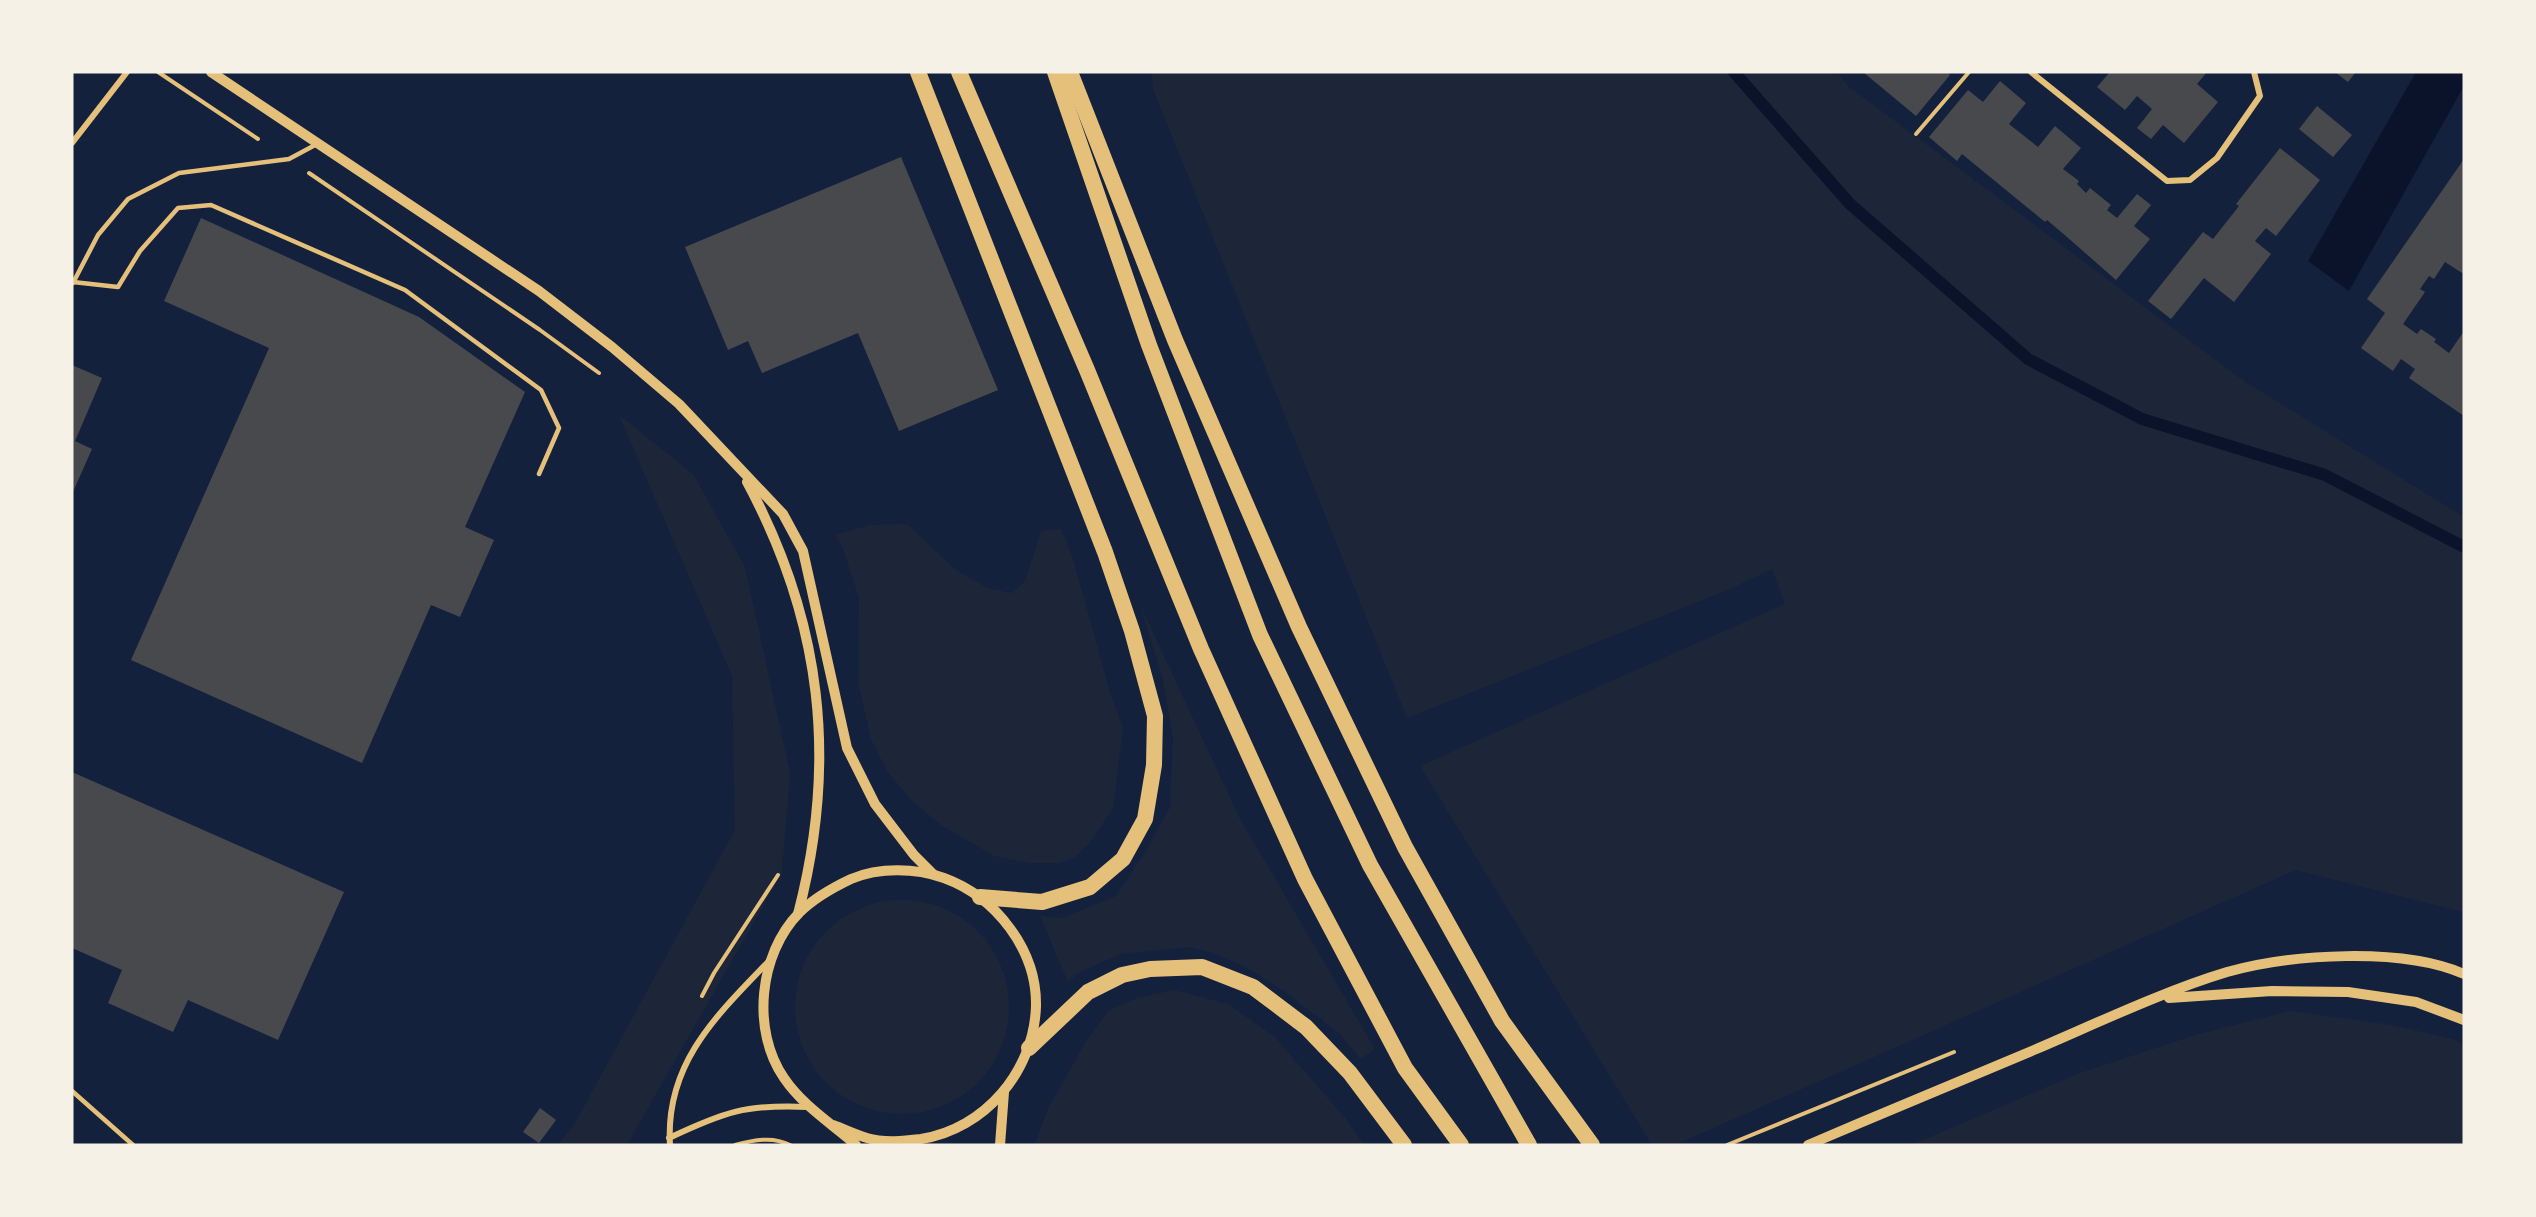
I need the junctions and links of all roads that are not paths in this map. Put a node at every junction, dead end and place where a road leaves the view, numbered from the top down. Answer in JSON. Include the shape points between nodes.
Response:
{"nodes":[{"id":1,"x":127,"y":72,"type":"edge"},
{"id":2,"x":211,"y":72,"type":"edge"},
{"id":3,"x":918,"y":72,"type":"edge"},
{"id":4,"x":960,"y":72,"type":"edge"},
{"id":5,"x":1055,"y":72,"type":"edge"},
{"id":6,"x":1070,"y":72,"type":"edge"},
{"id":7,"x":2031,"y":72,"type":"edge"},
{"id":8,"x":2254,"y":72,"type":"edge"},
{"id":9,"x":72,"y":143,"type":"edge"},
{"id":10,"x":317,"y":144,"type":"junction"},
{"id":11,"x":73,"y":283,"type":"edge"},
{"id":12,"x":740,"y":468,"type":"junction"},
{"id":13,"x":539,"y":474,"type":"dead end"},
{"id":14,"x":933,"y":874,"type":"junction"},
{"id":15,"x":980,"y":897,"type":"junction"},
{"id":16,"x":798,"y":914,"type":"junction"},
{"id":17,"x":771,"y":960,"type":"junction"},
{"id":18,"x":2464,"y":974,"type":"edge"},
{"id":19,"x":2157,"y":999,"type":"junction"},
{"id":20,"x":2464,"y":1020,"type":"edge"},
{"id":21,"x":1029,"y":1048,"type":"junction"},
{"id":22,"x":72,"y":1091,"type":"edge"},
{"id":23,"x":1004,"y":1092,"type":"junction"},
{"id":24,"x":808,"y":1107,"type":"junction"},
{"id":25,"x":833,"y":1125,"type":"junction"},
{"id":26,"x":669,"y":1142,"type":"edge"},
{"id":27,"x":1527,"y":1142,"type":"edge"},
{"id":28,"x":133,"y":1145,"type":"edge"},
{"id":29,"x":856,"y":1145,"type":"edge"},
{"id":30,"x":1000,"y":1145,"type":"edge"},
{"id":31,"x":1404,"y":1145,"type":"edge"},
{"id":32,"x":1461,"y":1145,"type":"edge"},
{"id":33,"x":1592,"y":1145,"type":"edge"},
{"id":34,"x":1808,"y":1145,"type":"edge"}],
"edges":[{"from":1,"to":9,"type":"street"},
{"from":2,"to":10,"type":"street"},
{"from":3,"to":15,"type":"highway","via":[[1105,552],[1155,716],[1154,765],[1145,819],[1123,859],[1090,887],[1042,903]]},
{"from":4,"to":32,"type":"highway","via":[[1201,649],[1305,879],[1405,1068]]},
{"from":5,"to":27,"type":"highway","via":[[1149,345],[1260,634],[1370,865]]},
{"from":6,"to":33,"type":"highway","via":[[1175,340],[1299,627],[1416,868],[1502,1021]]},
{"from":7,"to":8,"type":"street","via":[[2167,181],[2190,180],[2217,158],[2260,96]]},
{"from":10,"to":11,"type":"lane","via":[[289,159],[179,173],[128,199],[98,235]]},
{"from":10,"to":12,"type":"street","via":[[539,291],[679,404]]},
{"from":11,"to":13,"type":"lane","via":[[118,287],[140,251],[178,207],[211,205],[405,290],[541,390],[559,428]]},
{"from":12,"to":14,"type":"street","via":[[783,514],[803,551],[847,748],[875,804]]},
{"from":12,"to":16,"type":"street","via":[[768,521],[795,589],[819,717],[821,753],[814,843]]},
{"from":14,"to":15,"type":"street"},
{"from":14,"to":16,"type":"street","via":[[897,870],[860,875],[826,890]]},
{"from":15,"to":21,"type":"street","via":[[1010,927],[1029,964],[1036,1006]]},
{"from":16,"to":17,"type":"street"},
{"from":17,"to":24,"type":"street","via":[[763,999],[767,1040],[783,1077]]},
{"from":17,"to":26,"type":"street","via":[[721,1010],[690,1053],[672,1097]]},
{"from":18,"to":19,"type":"street","via":[[2401,957],[2345,956],[2228,972]]},
{"from":19,"to":20,"type":"street","via":[[2272,991],[2348,992],[2416,1002]]},
{"from":19,"to":34,"type":"street"},
{"from":21,"to":23,"type":"street"},
{"from":21,"to":31,"type":"highway","via":[[1088,992],[1122,975],[1150,969],[1203,967],[1253,987],[1306,1027],[1350,1073]]},
{"from":22,"to":28,"type":"lane"},
{"from":23,"to":25,"type":"street","via":[[975,1119],[939,1136],[901,1142],[868,1138]]},
{"from":23,"to":30,"type":"street"},
{"from":24,"to":25,"type":"street"},
{"from":24,"to":26,"type":"street","via":[[771,1105],[740,1109],[705,1120]]},
{"from":25,"to":29,"type":"street"}]}
